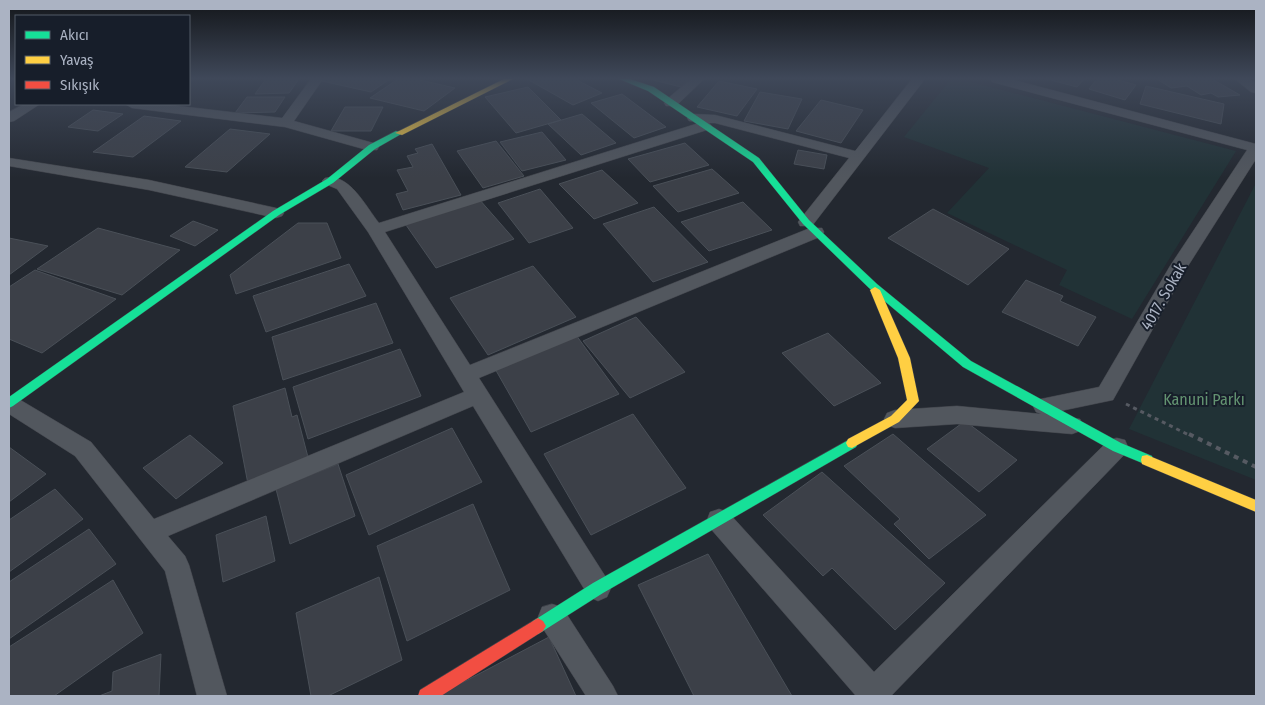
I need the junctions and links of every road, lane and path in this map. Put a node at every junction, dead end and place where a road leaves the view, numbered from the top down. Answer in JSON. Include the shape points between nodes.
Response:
{"nodes":[{"id":1,"x":200,"y":112,"type":"edge"},
{"id":2,"x":293,"y":112,"type":"edge"},
{"id":3,"x":443,"y":112,"type":"edge"},
{"id":4,"x":684,"y":112,"type":"edge"},
{"id":5,"x":893,"y":112,"type":"edge"},
{"id":6,"x":1120,"y":112,"type":"edge"},
{"id":7,"x":286,"y":122,"type":"junction"},
{"id":8,"x":699,"y":122,"type":"junction"},
{"id":9,"x":372,"y":147,"type":"junction"},
{"id":10,"x":1256,"y":148,"type":"edge"},
{"id":11,"x":859,"y":156,"type":"junction"},
{"id":12,"x":9,"y":162,"type":"edge"},
{"id":13,"x":330,"y":181,"type":"junction"},
{"id":14,"x":276,"y":213,"type":"junction"},
{"id":15,"x":811,"y":227,"type":"junction"},
{"id":16,"x":375,"y":230,"type":"junction"},
{"id":17,"x":873,"y":286,"type":"junction"},
{"id":18,"x":466,"y":375,"type":"junction"},
{"id":19,"x":1106,"y":394,"type":"junction"},
{"id":20,"x":478,"y":395,"type":"junction"},
{"id":21,"x":9,"y":404,"type":"edge"},
{"id":22,"x":1044,"y":406,"type":"junction"},
{"id":23,"x":895,"y":419,"type":"junction"},
{"id":24,"x":1079,"y":425,"type":"junction"},
{"id":25,"x":1117,"y":447,"type":"junction"},
{"id":26,"x":1256,"y":467,"type":"edge"},
{"id":27,"x":1256,"y":506,"type":"edge"},
{"id":28,"x":719,"y":520,"type":"junction"},
{"id":29,"x":151,"y":532,"type":"junction"},
{"id":30,"x":598,"y":588,"type":"junction"},
{"id":31,"x":552,"y":617,"type":"junction"},
{"id":32,"x":872,"y":695,"type":"edge"},
{"id":33,"x":212,"y":696,"type":"edge"},
{"id":34,"x":426,"y":696,"type":"edge"},
{"id":35,"x":603,"y":696,"type":"edge"}],
"edges":[{"from":1,"to":7,"type":"street"},
{"from":2,"to":7,"type":"street"},
{"from":3,"to":9,"type":"street"},
{"from":4,"to":8,"type":"street"},
{"from":5,"to":11,"type":"street"},
{"from":6,"to":10,"type":"street"},
{"from":7,"to":9,"type":"street"},
{"from":8,"to":11,"type":"street","via":[[715,119]]},
{"from":8,"to":15,"type":"street","via":[[756,160]]},
{"from":8,"to":16,"type":"street"},
{"from":9,"to":13,"type":"street"},
{"from":10,"to":19,"type":"street","name":"4017. Sokak","via":[[1179,266]]},
{"from":11,"to":15,"type":"street"},
{"from":12,"to":14,"type":"street","via":[[150,185]]},
{"from":13,"to":14,"type":"street"},
{"from":13,"to":16,"type":"street","via":[[342,186]]},
{"from":14,"to":21,"type":"street"},
{"from":15,"to":17,"type":"street"},
{"from":15,"to":18,"type":"street"},
{"from":16,"to":18,"type":"street"},
{"from":17,"to":22,"type":"street","via":[[967,364]]},
{"from":17,"to":23,"type":"street","via":[[912,382],[913,401]]},
{"from":18,"to":20,"type":"street"},
{"from":19,"to":22,"type":"street"},
{"from":19,"to":26,"type":"path"},
{"from":20,"to":29,"type":"street"},
{"from":20,"to":30,"type":"street"},
{"from":21,"to":29,"type":"street","via":[[83,449]]},
{"from":22,"to":24,"type":"street"},
{"from":23,"to":24,"type":"street","via":[[957,415]]},
{"from":23,"to":28,"type":"street"},
{"from":24,"to":25,"type":"street"},
{"from":25,"to":27,"type":"street"},
{"from":25,"to":32,"type":"street"},
{"from":28,"to":30,"type":"street"},
{"from":28,"to":32,"type":"street"},
{"from":29,"to":33,"type":"street","via":[[176,565]]},
{"from":30,"to":31,"type":"street"},
{"from":31,"to":34,"type":"street"},
{"from":31,"to":35,"type":"street"}]}
